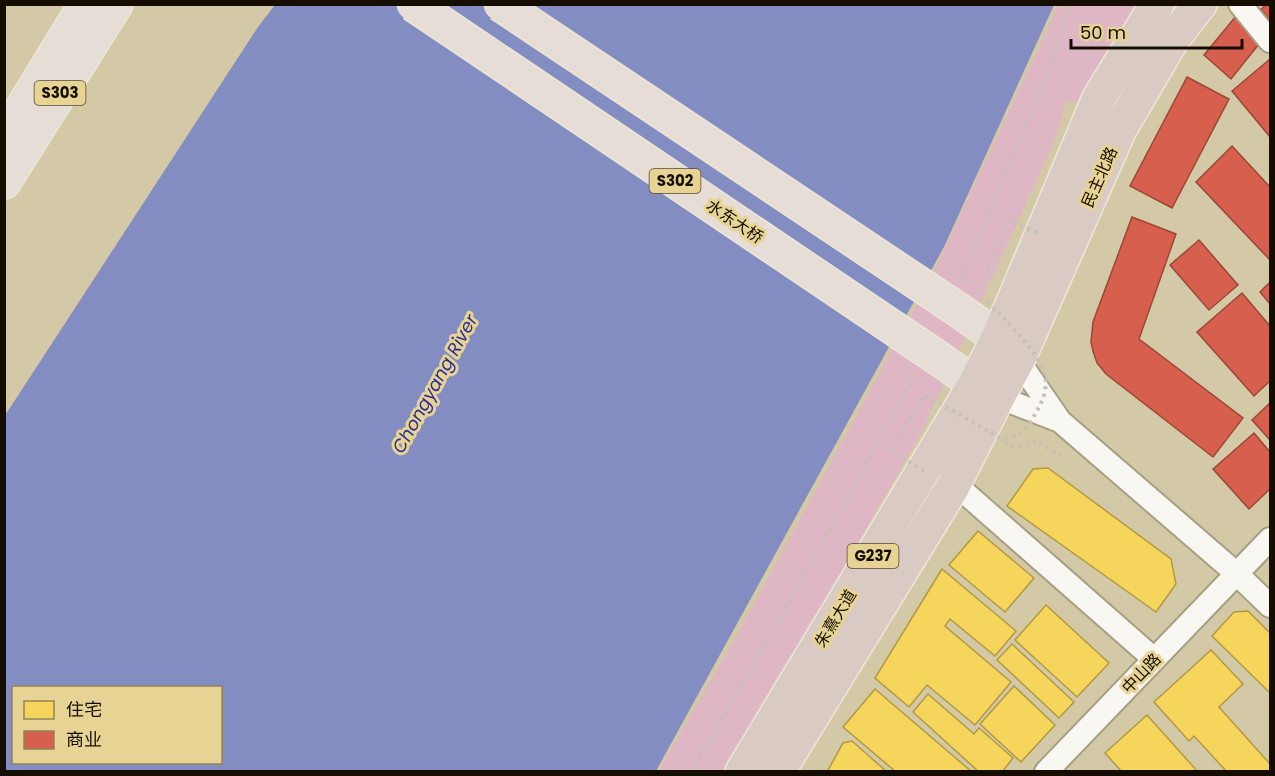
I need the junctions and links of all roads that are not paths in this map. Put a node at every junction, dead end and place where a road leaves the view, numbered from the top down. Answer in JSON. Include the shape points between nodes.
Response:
{"nodes":[{"id":1,"x":86,"y":4,"type":"edge"},
{"id":2,"x":116,"y":4,"type":"edge"},
{"id":3,"x":413,"y":4,"type":"edge"},
{"id":4,"x":500,"y":4,"type":"edge"},
{"id":5,"x":1157,"y":4,"type":"edge"},
{"id":6,"x":1200,"y":4,"type":"edge"},
{"id":7,"x":1240,"y":4,"type":"edge"},
{"id":8,"x":1270,"y":41,"type":"edge"},
{"id":9,"x":4,"y":138,"type":"edge"},
{"id":10,"x":4,"y":182,"type":"edge"},
{"id":11,"x":1008,"y":349,"type":"junction"},
{"id":12,"x":986,"y":390,"type":"junction"},
{"id":13,"x":1060,"y":421,"type":"junction"},
{"id":14,"x":955,"y":484,"type":"junction"},
{"id":15,"x":1270,"y":539,"type":"edge"},
{"id":16,"x":1237,"y":574,"type":"junction"},
{"id":17,"x":1270,"y":606,"type":"edge"},
{"id":18,"x":1154,"y":659,"type":"junction"},
{"id":19,"x":742,"y":771,"type":"edge"},
{"id":20,"x":778,"y":771,"type":"edge"},
{"id":21,"x":1046,"y":771,"type":"edge"}],
"edges":[{"from":1,"to":9,"type":"main road","number":"S303"},
{"from":2,"to":10,"type":"main road","number":"S303"},
{"from":3,"to":12,"type":"main road","name":"水东大桥","number":"S302","bridge":true,"via":[[928,362]]},
{"from":4,"to":11,"type":"main road","bridge":true,"via":[[959,298]]},
{"from":5,"to":11,"type":"highway","name":"民主北路","number":"G237","via":[[1099,98],[1041,234]]},
{"from":6,"to":11,"type":"highway","name":"民主北路","number":"G237","via":[[1172,40],[1120,129]]},
{"from":7,"to":8,"type":"street"},
{"from":11,"to":12,"type":"highway","name":"朱熹大道","number":"G237"},
{"from":11,"to":13,"type":"street"},
{"from":12,"to":13,"type":"street"},
{"from":12,"to":14,"type":"highway","name":"朱熹大道","number":"G237"},
{"from":12,"to":19,"type":"highway","name":"朱熹大道","number":"G237","via":[[924,471]]},
{"from":13,"to":16,"type":"street"},
{"from":14,"to":18,"type":"street"},
{"from":14,"to":20,"type":"highway","name":"朱熹大道","number":"G237"},
{"from":15,"to":16,"type":"street","name":"中山路"},
{"from":16,"to":17,"type":"street"},
{"from":16,"to":18,"type":"street","name":"中山路"},
{"from":18,"to":21,"type":"street","name":"中山路"}]}
